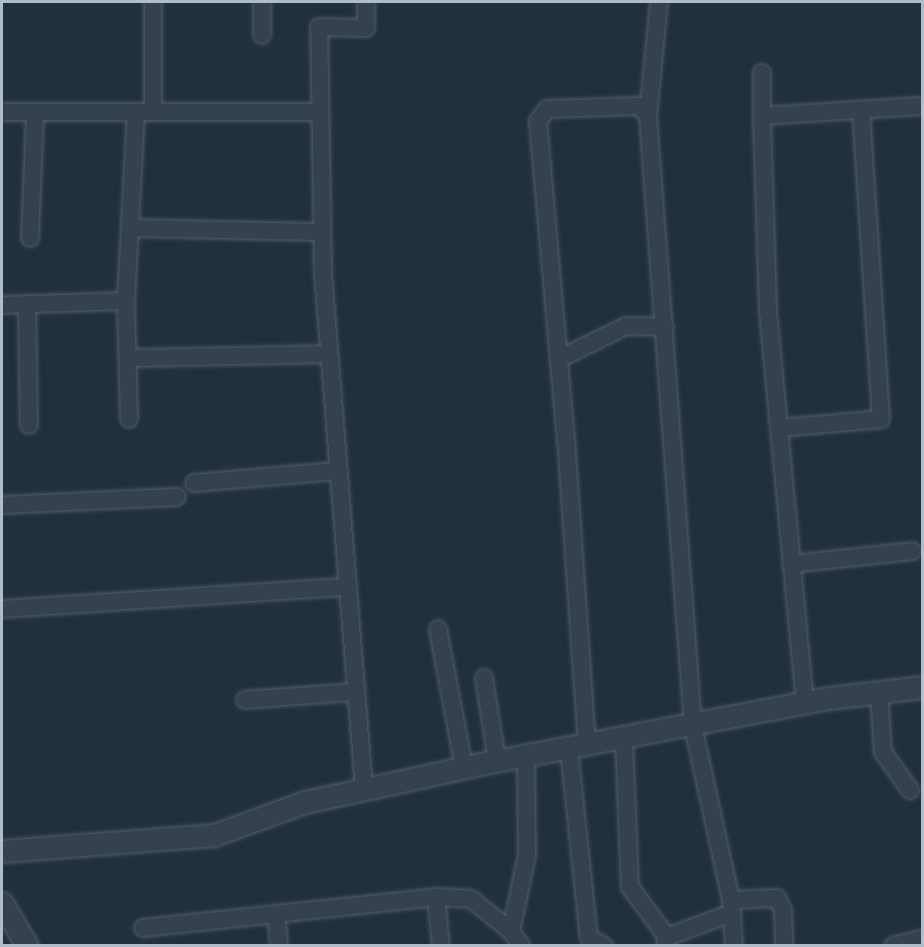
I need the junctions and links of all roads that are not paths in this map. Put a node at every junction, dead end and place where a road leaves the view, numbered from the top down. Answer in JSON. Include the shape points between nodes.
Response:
{"nodes":[{"id":1,"x":153,"y":2,"type":"edge"},
{"id":2,"x":262,"y":2,"type":"edge"},
{"id":3,"x":366,"y":2,"type":"edge"},
{"id":4,"x":659,"y":2,"type":"edge"},
{"id":5,"x":262,"y":35,"type":"dead end"},
{"id":6,"x":762,"y":73,"type":"dead end"},
{"id":7,"x":922,"y":106,"type":"edge"},
{"id":8,"x":861,"y":110,"type":"junction"},
{"id":9,"x":2,"y":112,"type":"edge"},
{"id":10,"x":136,"y":112,"type":"junction"},
{"id":11,"x":153,"y":112,"type":"junction"},
{"id":12,"x":320,"y":112,"type":"junction"},
{"id":13,"x":35,"y":113,"type":"junction"},
{"id":14,"x":648,"y":116,"type":"junction"},
{"id":15,"x":762,"y":116,"type":"junction"},
{"id":16,"x":130,"y":228,"type":"junction"},
{"id":17,"x":322,"y":231,"type":"junction"},
{"id":18,"x":30,"y":238,"type":"dead end"},
{"id":19,"x":126,"y":301,"type":"junction"},
{"id":20,"x":27,"y":304,"type":"junction"},
{"id":21,"x":2,"y":305,"type":"edge"},
{"id":22,"x":665,"y":327,"type":"junction"},
{"id":23,"x":328,"y":354,"type":"junction"},
{"id":24,"x":128,"y":358,"type":"junction"},
{"id":25,"x":559,"y":359,"type":"junction"},
{"id":26,"x":129,"y":419,"type":"dead end"},
{"id":27,"x":29,"y":425,"type":"dead end"},
{"id":28,"x":779,"y":428,"type":"junction"},
{"id":29,"x":336,"y":471,"type":"junction"},
{"id":30,"x":194,"y":483,"type":"dead end"},
{"id":31,"x":177,"y":496,"type":"dead end"},
{"id":32,"x":2,"y":505,"type":"edge"},
{"id":33,"x":912,"y":551,"type":"dead end"},
{"id":34,"x":791,"y":564,"type":"junction"},
{"id":35,"x":346,"y":587,"type":"junction"},
{"id":36,"x":2,"y":609,"type":"edge"},
{"id":37,"x":438,"y":629,"type":"dead end"},
{"id":38,"x":484,"y":678,"type":"dead end"},
{"id":39,"x":922,"y":687,"type":"edge"},
{"id":40,"x":355,"y":692,"type":"junction"},
{"id":41,"x":879,"y":692,"type":"junction"},
{"id":42,"x":245,"y":700,"type":"dead end"},
{"id":43,"x":805,"y":703,"type":"junction"},
{"id":44,"x":693,"y":726,"type":"junction"},
{"id":45,"x":624,"y":739,"type":"junction"},
{"id":46,"x":578,"y":747,"type":"junction"},
{"id":47,"x":526,"y":756,"type":"junction"},
{"id":48,"x":497,"y":761,"type":"junction"},
{"id":49,"x":464,"y":768,"type":"junction"},
{"id":50,"x":364,"y":789,"type":"junction"},
{"id":51,"x":910,"y":790,"type":"dead end"},
{"id":52,"x":2,"y":851,"type":"edge"},
{"id":53,"x":436,"y":897,"type":"junction"},
{"id":54,"x":2,"y":903,"type":"edge"},
{"id":55,"x":731,"y":906,"type":"junction"},
{"id":56,"x":276,"y":915,"type":"junction"},
{"id":57,"x":142,"y":928,"type":"dead end"},
{"id":58,"x":511,"y":931,"type":"junction"},
{"id":59,"x":922,"y":939,"type":"edge"},
{"id":60,"x":666,"y":941,"type":"edge"},
{"id":61,"x":27,"y":945,"type":"edge"},
{"id":62,"x":279,"y":945,"type":"edge"},
{"id":63,"x":441,"y":945,"type":"edge"},
{"id":64,"x":521,"y":945,"type":"edge"},
{"id":65,"x":604,"y":945,"type":"edge"},
{"id":66,"x":734,"y":945,"type":"edge"},
{"id":67,"x":784,"y":945,"type":"edge"},
{"id":68,"x":893,"y":945,"type":"edge"}],
"edges":[{"from":1,"to":11,"type":"street"},
{"from":2,"to":5,"type":"street"},
{"from":3,"to":12,"type":"street","via":[[366,28],[319,27]]},
{"from":4,"to":14,"type":"street"},
{"from":6,"to":15,"type":"street"},
{"from":7,"to":8,"type":"street"},
{"from":8,"to":15,"type":"street"},
{"from":8,"to":28,"type":"street","via":[[881,419]]},
{"from":9,"to":13,"type":"street"},
{"from":10,"to":11,"type":"street"},
{"from":10,"to":13,"type":"street"},
{"from":10,"to":16,"type":"street"},
{"from":11,"to":12,"type":"street"},
{"from":12,"to":17,"type":"street"},
{"from":13,"to":18,"type":"street"},
{"from":14,"to":22,"type":"street"},
{"from":14,"to":25,"type":"street","via":[[639,106],[547,109],[538,121]]},
{"from":15,"to":28,"type":"street","via":[[768,310]]},
{"from":16,"to":17,"type":"street"},
{"from":16,"to":19,"type":"street"},
{"from":17,"to":23,"type":"street"},
{"from":19,"to":20,"type":"street"},
{"from":19,"to":24,"type":"street"},
{"from":20,"to":21,"type":"street"},
{"from":20,"to":27,"type":"street"},
{"from":22,"to":25,"type":"street","via":[[626,326]]},
{"from":22,"to":44,"type":"street"},
{"from":23,"to":24,"type":"street"},
{"from":23,"to":29,"type":"street"},
{"from":24,"to":26,"type":"street"},
{"from":25,"to":46,"type":"street"},
{"from":28,"to":34,"type":"street"},
{"from":29,"to":30,"type":"street"},
{"from":29,"to":35,"type":"street"},
{"from":31,"to":32,"type":"street"},
{"from":33,"to":34,"type":"street"},
{"from":34,"to":43,"type":"street"},
{"from":35,"to":36,"type":"street"},
{"from":35,"to":40,"type":"street"},
{"from":37,"to":49,"type":"street"},
{"from":38,"to":48,"type":"street"},
{"from":39,"to":41,"type":"street"},
{"from":40,"to":42,"type":"street"},
{"from":40,"to":50,"type":"street"},
{"from":41,"to":43,"type":"street"},
{"from":41,"to":51,"type":"street","via":[[882,752]]},
{"from":43,"to":44,"type":"street"},
{"from":44,"to":45,"type":"street"},
{"from":44,"to":55,"type":"street"},
{"from":45,"to":46,"type":"street"},
{"from":45,"to":60,"type":"street","via":[[630,887]]},
{"from":46,"to":47,"type":"street"},
{"from":46,"to":65,"type":"street","via":[[589,938]]},
{"from":47,"to":48,"type":"street"},
{"from":47,"to":58,"type":"street","via":[[527,855]]},
{"from":48,"to":49,"type":"street"},
{"from":49,"to":50,"type":"street"},
{"from":50,"to":52,"type":"street","via":[[305,802],[214,835]]},
{"from":53,"to":56,"type":"street"},
{"from":53,"to":58,"type":"street","via":[[471,899]]},
{"from":53,"to":63,"type":"street"},
{"from":54,"to":61,"type":"street"},
{"from":55,"to":60,"type":"street"},
{"from":55,"to":66,"type":"street"},
{"from":55,"to":67,"type":"street","via":[[777,898],[783,910]]},
{"from":56,"to":57,"type":"street"},
{"from":56,"to":62,"type":"street"},
{"from":58,"to":64,"type":"street"},
{"from":59,"to":68,"type":"street"}]}
